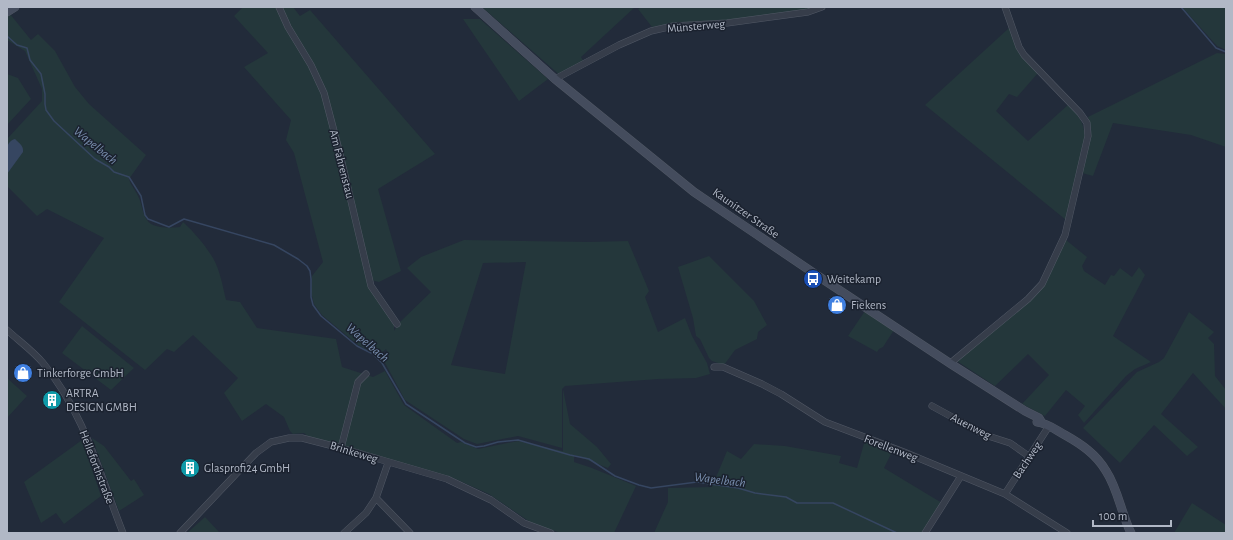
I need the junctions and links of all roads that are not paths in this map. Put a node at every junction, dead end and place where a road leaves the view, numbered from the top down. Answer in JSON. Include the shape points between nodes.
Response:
{"nodes":[{"id":1,"x":15,"y":7,"type":"edge"},
{"id":2,"x":279,"y":7,"type":"edge"},
{"id":3,"x":475,"y":7,"type":"edge"},
{"id":4,"x":822,"y":7,"type":"edge"},
{"id":5,"x":1005,"y":7,"type":"edge"},
{"id":6,"x":7,"y":12,"type":"edge"},
{"id":7,"x":555,"y":78,"type":"junction"},
{"id":8,"x":397,"y":324,"type":"dead end"},
{"id":9,"x":7,"y":330,"type":"edge"},
{"id":10,"x":951,"y":364,"type":"junction"},
{"id":11,"x":714,"y":367,"type":"dead end"},
{"id":12,"x":366,"y":374,"type":"dead end"},
{"id":13,"x":932,"y":406,"type":"dead end"},
{"id":14,"x":1046,"y":424,"type":"junction"},
{"id":15,"x":341,"y":448,"type":"junction"},
{"id":16,"x":1030,"y":457,"type":"junction"},
{"id":17,"x":388,"y":463,"type":"junction"},
{"id":18,"x":961,"y":476,"type":"junction"},
{"id":19,"x":1005,"y":494,"type":"junction"},
{"id":20,"x":376,"y":498,"type":"junction"},
{"id":21,"x":123,"y":533,"type":"edge"},
{"id":22,"x":180,"y":533,"type":"edge"},
{"id":23,"x":344,"y":533,"type":"edge"},
{"id":24,"x":410,"y":533,"type":"edge"},
{"id":25,"x":551,"y":533,"type":"edge"},
{"id":26,"x":925,"y":533,"type":"edge"},
{"id":27,"x":1067,"y":533,"type":"edge"},
{"id":28,"x":1131,"y":533,"type":"edge"}],
"edges":[{"from":1,"to":6,"type":"street"},
{"from":2,"to":8,"type":"street","name":"Am Fahrenstau","via":[[324,93],[371,286]]},
{"from":3,"to":7,"type":"street","name":"Kaunitzer Straße"},
{"from":4,"to":7,"type":"street","name":"Münsterweg","via":[[808,12],[727,23],[673,26],[651,31]]},
{"from":5,"to":10,"type":"street","via":[[1024,55],[1080,113],[1086,123],[1088,136],[1065,235],[1042,284],[1028,299]]},
{"from":7,"to":10,"type":"street","name":"Kaunitzer Straße","via":[[694,192]]},
{"from":9,"to":21,"type":"street","name":"Helleforthstraße","via":[[42,362],[61,386],[80,421]]},
{"from":10,"to":14,"type":"street","name":"Kaunitzer Straße"},
{"from":11,"to":18,"type":"street","name":"Forellenweg","via":[[723,367],[762,384],[825,422]]},
{"from":12,"to":15,"type":"street","via":[[358,382]]},
{"from":13,"to":16,"type":"street","name":"Auenweg","via":[[985,435],[1010,443]]},
{"from":14,"to":16,"type":"street","name":"Bachweg"},
{"from":14,"to":28,"type":"street","name":"Kaunitzer Straße","via":[[1096,457],[1106,470]]},
{"from":15,"to":17,"type":"street","name":"Brinkeweg"},
{"from":15,"to":22,"type":"street","name":"Brinkeweg","via":[[302,438],[271,442],[256,453]]},
{"from":16,"to":19,"type":"street","name":"Bachweg"},
{"from":17,"to":20,"type":"street"},
{"from":17,"to":25,"type":"street","name":"Brinkeweg","via":[[447,479],[492,500],[524,523]]},
{"from":18,"to":19,"type":"street","name":"Forellenweg"},
{"from":18,"to":26,"type":"street"},
{"from":19,"to":27,"type":"street","name":"Forellenweg"},
{"from":20,"to":23,"type":"street","via":[[366,513]]},
{"from":20,"to":24,"type":"street"}]}
